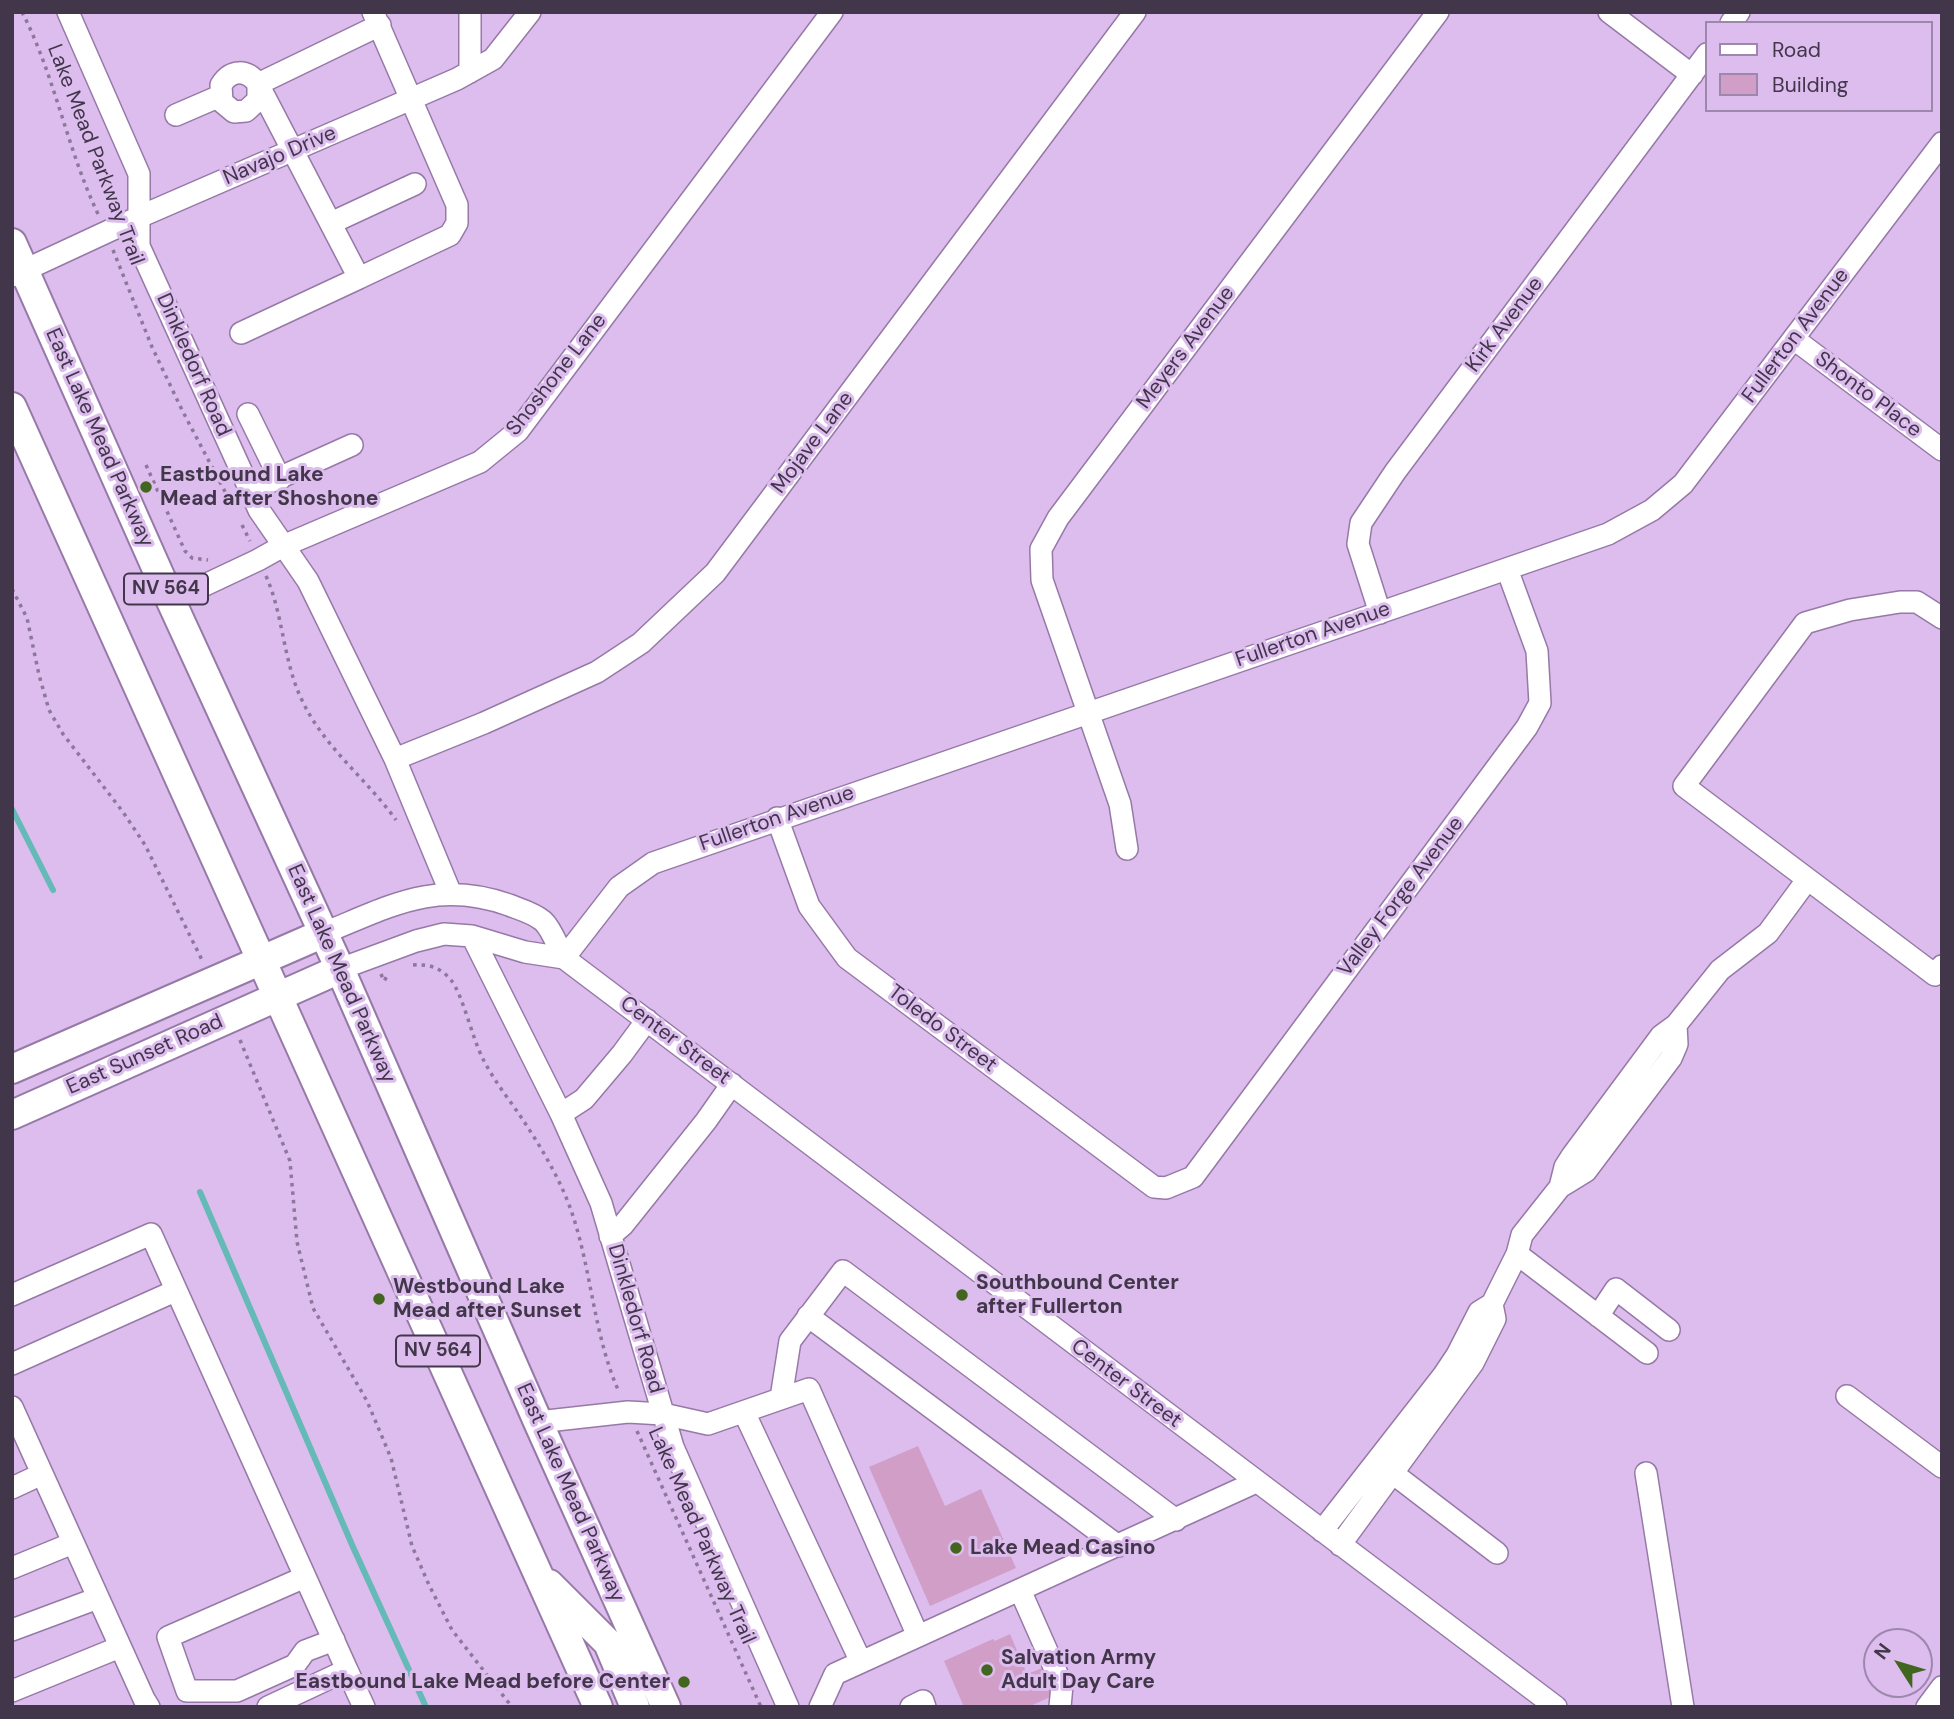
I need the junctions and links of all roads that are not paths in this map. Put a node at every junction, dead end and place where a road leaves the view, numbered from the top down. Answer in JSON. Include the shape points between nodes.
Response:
{"nodes":[{"id":1,"x":68,"y":12,"type":"edge"},
{"id":2,"x":470,"y":12,"type":"edge"},
{"id":3,"x":530,"y":12,"type":"edge"},
{"id":4,"x":832,"y":12,"type":"edge"},
{"id":5,"x":1135,"y":12,"type":"edge"},
{"id":6,"x":1438,"y":12,"type":"edge"},
{"id":7,"x":1609,"y":12,"type":"edge"},
{"id":8,"x":377,"y":19,"type":"edge"},
{"id":9,"x":1706,"y":55,"type":"edge"},
{"id":10,"x":470,"y":72,"type":"junction"},
{"id":11,"x":1692,"y":75,"type":"junction"},
{"id":12,"x":258,"y":84,"type":"junction"},
{"id":13,"x":220,"y":96,"type":"junction"},
{"id":14,"x":412,"y":99,"type":"junction"},
{"id":15,"x":176,"y":115,"type":"dead end"},
{"id":16,"x":1942,"y":143,"type":"edge"},
{"id":17,"x":294,"y":150,"type":"junction"},
{"id":18,"x":415,"y":184,"type":"dead end"},
{"id":19,"x":139,"y":217,"type":"junction"},
{"id":20,"x":331,"y":223,"type":"junction"},
{"id":21,"x":12,"y":243,"type":"edge"},
{"id":22,"x":18,"y":273,"type":"edge"},
{"id":23,"x":359,"y":278,"type":"junction"},
{"id":24,"x":241,"y":334,"type":"dead end"},
{"id":25,"x":1794,"y":339,"type":"junction"},
{"id":26,"x":12,"y":407,"type":"edge"},
{"id":27,"x":248,"y":414,"type":"dead end"},
{"id":28,"x":352,"y":445,"type":"dead end"},
{"id":29,"x":1942,"y":450,"type":"edge"},
{"id":30,"x":280,"y":479,"type":"junction"},
{"id":31,"x":250,"y":491,"type":"junction"},
{"id":32,"x":284,"y":546,"type":"junction"},
{"id":33,"x":1507,"y":569,"type":"junction"},
{"id":34,"x":171,"y":601,"type":"junction"},
{"id":35,"x":1380,"y":612,"type":"junction"},
{"id":36,"x":1942,"y":618,"type":"edge"},
{"id":37,"x":1089,"y":712,"type":"junction"},
{"id":38,"x":395,"y":759,"type":"junction"},
{"id":39,"x":778,"y":818,"type":"junction"},
{"id":40,"x":1127,"y":849,"type":"dead end"},
{"id":41,"x":1807,"y":880,"type":"junction"},
{"id":42,"x":450,"y":894,"type":"junction"},
{"id":43,"x":324,"y":933,"type":"junction"},
{"id":44,"x":472,"y":936,"type":"junction"},
{"id":45,"x":564,"y":958,"type":"junction"},
{"id":46,"x":263,"y":960,"type":"junction"},
{"id":47,"x":1942,"y":966,"type":"edge"},
{"id":48,"x":340,"y":969,"type":"junction"},
{"id":49,"x":279,"y":996,"type":"junction"},
{"id":50,"x":647,"y":1020,"type":"junction"},
{"id":51,"x":12,"y":1069,"type":"edge"},
{"id":52,"x":732,"y":1084,"type":"junction"},
{"id":53,"x":561,"y":1114,"type":"junction"},
{"id":54,"x":12,"y":1115,"type":"edge"},
{"id":55,"x":1166,"y":1188,"type":"joint"},
{"id":56,"x":610,"y":1236,"type":"junction"},
{"id":57,"x":1517,"y":1254,"type":"junction"},
{"id":58,"x":175,"y":1291,"type":"junction"},
{"id":59,"x":12,"y":1294,"type":"edge"},
{"id":60,"x":1598,"y":1315,"type":"junction"},
{"id":61,"x":808,"y":1316,"type":"junction"},
{"id":62,"x":1669,"y":1330,"type":"dead end"},
{"id":63,"x":1647,"y":1353,"type":"dead end"},
{"id":64,"x":12,"y":1364,"type":"edge"},
{"id":65,"x":1847,"y":1396,"type":"dead end"},
{"id":66,"x":781,"y":1398,"type":"junction"},
{"id":67,"x":744,"y":1412,"type":"junction"},
{"id":68,"x":663,"y":1414,"type":"junction"},
{"id":69,"x":15,"y":1420,"type":"edge"},
{"id":70,"x":538,"y":1422,"type":"junction"},
{"id":71,"x":1384,"y":1467,"type":"junction"},
{"id":72,"x":1942,"y":1467,"type":"edge"},
{"id":73,"x":1646,"y":1473,"type":"dead end"},
{"id":74,"x":42,"y":1474,"type":"junction"},
{"id":75,"x":1256,"y":1482,"type":"junction"},
{"id":76,"x":12,"y":1488,"type":"edge"},
{"id":77,"x":1176,"y":1520,"type":"junction"},
{"id":78,"x":1322,"y":1531,"type":"junction"},
{"id":79,"x":73,"y":1543,"type":"junction"},
{"id":80,"x":1340,"y":1545,"type":"junction"},
{"id":81,"x":1118,"y":1546,"type":"junction"},
{"id":82,"x":1497,"y":1553,"type":"dead end"},
{"id":83,"x":12,"y":1568,"type":"edge"},
{"id":84,"x":537,"y":1572,"type":"junction"},
{"id":85,"x":305,"y":1577,"type":"junction"},
{"id":86,"x":1020,"y":1590,"type":"junction"},
{"id":87,"x":97,"y":1598,"type":"junction"},
{"id":88,"x":12,"y":1630,"type":"edge"},
{"id":89,"x":918,"y":1636,"type":"junction"},
{"id":90,"x":334,"y":1640,"type":"junction"},
{"id":91,"x":120,"y":1647,"type":"junction"},
{"id":92,"x":861,"y":1662,"type":"junction"},
{"id":93,"x":347,"y":1670,"type":"junction"},
{"id":94,"x":1942,"y":1687,"type":"edge"},
{"id":95,"x":12,"y":1692,"type":"edge"},
{"id":96,"x":140,"y":1704,"type":"edge"},
{"id":97,"x":268,"y":1707,"type":"edge"},
{"id":98,"x":364,"y":1707,"type":"edge"},
{"id":99,"x":598,"y":1707,"type":"edge"},
{"id":100,"x":635,"y":1707,"type":"edge"},
{"id":101,"x":666,"y":1707,"type":"edge"},
{"id":102,"x":788,"y":1707,"type":"edge"},
{"id":103,"x":820,"y":1707,"type":"edge"},
{"id":104,"x":911,"y":1707,"type":"edge"},
{"id":105,"x":925,"y":1707,"type":"edge"},
{"id":106,"x":1060,"y":1707,"type":"edge"},
{"id":107,"x":1556,"y":1707,"type":"edge"},
{"id":108,"x":1683,"y":1707,"type":"edge"},
{"id":109,"x":1927,"y":1707,"type":"edge"}],
"edges":[{"from":1,"to":19,"type":"street","name":"Dinkledorf Road","via":[[139,174]]},
{"from":2,"to":10,"type":"street"},
{"from":3,"to":10,"type":"street","name":"Navajo Drive","via":[[493,59]]},
{"from":4,"to":32,"type":"street","name":"Shoshone Lane","via":[[518,431],[480,462]]},
{"from":5,"to":38,"type":"street","name":"Mojave Lane","via":[[715,573],[641,643],[597,672]]},
{"from":6,"to":37,"type":"street","name":"Meyers Avenue","via":[[1058,518],[1041,549],[1042,580]]},
{"from":7,"to":11,"type":"street"},
{"from":8,"to":12,"type":"street"},
{"from":8,"to":14,"type":"street"},
{"from":9,"to":11,"type":"street","name":"Kirk Avenue"},
{"from":10,"to":14,"type":"street","name":"Navajo Drive"},
{"from":11,"to":35,"type":"street","name":"Kirk Avenue","via":[[1361,523],[1358,544]]},
{"from":12,"to":13,"type":"street","via":[[250,75],[233,73],[224,80]]},
{"from":12,"to":13,"type":"street","via":[[258,100],[246,111],[229,110]]},
{"from":12,"to":17,"type":"street"},
{"from":13,"to":15,"type":"street"},
{"from":14,"to":17,"type":"street","name":"Navajo Drive"},
{"from":14,"to":23,"type":"street","via":[[457,205],[457,223],[450,235]]},
{"from":16,"to":25,"type":"street","name":"Fullerton Avenue"},
{"from":17,"to":19,"type":"street","name":"Navajo Drive"},
{"from":17,"to":20,"type":"street"},
{"from":18,"to":20,"type":"street"},
{"from":19,"to":22,"type":"street","name":"Navajo Drive"},
{"from":19,"to":31,"type":"street","name":"Dinkledorf Road","via":[[139,246]]},
{"from":20,"to":23,"type":"street"},
{"from":21,"to":22,"type":"main road","name":"East Lake Mead Parkway","number":"NV 564"},
{"from":22,"to":34,"type":"main road","name":"East Lake Mead Parkway","number":"NV 564"},
{"from":23,"to":24,"type":"street"},
{"from":25,"to":29,"type":"street","name":"Shonto Place"},
{"from":25,"to":33,"type":"street","name":"Fullerton Avenue","via":[[1683,484],[1652,510],[1608,534]]},
{"from":26,"to":46,"type":"main road","number":"NV 564"},
{"from":27,"to":30,"type":"street"},
{"from":28,"to":30,"type":"street"},
{"from":30,"to":31,"type":"street"},
{"from":31,"to":32,"type":"street","name":"Dinkledorf Road"},
{"from":32,"to":34,"type":"street","name":"Shoshone Lane"},
{"from":32,"to":38,"type":"street","name":"Dinkledorf Road","via":[[308,581]]},
{"from":33,"to":35,"type":"street","name":"Fullerton Avenue"},
{"from":33,"to":55,"type":"street","name":"Valley Forge Avenue","via":[[1537,651],[1539,702],[1527,727],[1193,1177]]},
{"from":34,"to":43,"type":"main road","name":"East Lake Mead Parkway","number":"NV 564"},
{"from":35,"to":37,"type":"street","name":"Fullerton Avenue"},
{"from":36,"to":41,"type":"street","via":[[1917,602],[1900,602],[1805,623],[1684,786]]},
{"from":37,"to":39,"type":"street","name":"Fullerton Avenue"},
{"from":37,"to":40,"type":"street","name":"Meyers Avenue","via":[[1120,804]]},
{"from":38,"to":42,"type":"street","name":"Dinkledorf Road"},
{"from":39,"to":45,"type":"street","name":"Fullerton Avenue","via":[[653,863],[619,887]]},
{"from":39,"to":55,"type":"street","name":"Toledo Street","via":[[809,906],[847,958],[1154,1186]]},
{"from":41,"to":47,"type":"street","via":[[1934,975]]},
{"from":41,"to":57,"type":"street","via":[[1768,933],[1720,971],[1676,1025],[1676,1050],[1626,1100],[1586,1171],[1560,1186],[1522,1235]]},
{"from":42,"to":43,"type":"street","name":"Center Street","via":[[415,898]]},
{"from":42,"to":45,"type":"street","name":"Center Street","via":[[486,897],[543,921]]},
{"from":43,"to":46,"type":"main road","name":"Center Street"},
{"from":43,"to":48,"type":"main road","name":"East Lake Mead Parkway","number":"NV 564"},
{"from":44,"to":45,"type":"street","name":"Center Street"},
{"from":44,"to":48,"type":"street","name":"Center Street","via":[[444,934]]},
{"from":44,"to":53,"type":"street","name":"Dinkledorf Road"},
{"from":45,"to":50,"type":"street","name":"Center Street"},
{"from":46,"to":49,"type":"main road","number":"NV 564"},
{"from":46,"to":51,"type":"main road","name":"East Sunset Road"},
{"from":48,"to":49,"type":"main road","name":"Center Street"},
{"from":48,"to":70,"type":"main road","name":"East Lake Mead Parkway","number":"NV 564"},
{"from":49,"to":54,"type":"main road","name":"East Sunset Road"},
{"from":49,"to":84,"type":"main road","number":"NV 564"},
{"from":50,"to":52,"type":"street","name":"Center Street"},
{"from":50,"to":53,"type":"street","via":[[584,1099]]},
{"from":52,"to":56,"type":"street"},
{"from":52,"to":75,"type":"street","name":"Center Street"},
{"from":53,"to":56,"type":"street","name":"Dinkledorf Road","via":[[601,1203]]},
{"from":56,"to":68,"type":"street","name":"Dinkledorf Road"},
{"from":57,"to":60,"type":"street"},
{"from":57,"to":71,"type":"street","via":[[1492,1304],[1495,1320],[1473,1363],[1432,1404]]},
{"from":58,"to":59,"type":"street","via":[[150,1234]]},
{"from":58,"to":64,"type":"street"},
{"from":58,"to":85,"type":"street"},
{"from":60,"to":62,"type":"street","via":[[1616,1289]]},
{"from":60,"to":63,"type":"street"},
{"from":61,"to":66,"type":"street","via":[[790,1341]]},
{"from":61,"to":77,"type":"street","via":[[844,1270]]},
{"from":61,"to":81,"type":"street"},
{"from":65,"to":72,"type":"street"},
{"from":66,"to":67,"type":"street"},
{"from":66,"to":89,"type":"street","via":[[809,1389]]},
{"from":67,"to":68,"type":"street","via":[[708,1423]]},
{"from":67,"to":92,"type":"street"},
{"from":68,"to":70,"type":"street","via":[[628,1412]]},
{"from":68,"to":102,"type":"street","name":"Dinkledorf Road","via":[[673,1447]]},
{"from":69,"to":74,"type":"street"},
{"from":70,"to":101,"type":"main road","name":"East Lake Mead Parkway","number":"NV 564"},
{"from":71,"to":78,"type":"street","via":[[1369,1470]]},
{"from":71,"to":80,"type":"street"},
{"from":71,"to":82,"type":"street"},
{"from":73,"to":108,"type":"street"},
{"from":74,"to":76,"type":"street"},
{"from":74,"to":79,"type":"street"},
{"from":75,"to":77,"type":"street"},
{"from":75,"to":78,"type":"street","name":"Center Street"},
{"from":77,"to":81,"type":"street"},
{"from":78,"to":80,"type":"street","name":"Center Street"},
{"from":79,"to":83,"type":"street"},
{"from":79,"to":87,"type":"street"},
{"from":80,"to":107,"type":"street","name":"Center Street"},
{"from":81,"to":86,"type":"street"},
{"from":84,"to":99,"type":"main road","number":"NV 564"},
{"from":84,"to":100,"type":"main road","via":[[608,1643]]},
{"from":85,"to":90,"type":"street"},
{"from":85,"to":90,"type":"street","via":[[169,1637],[187,1691],[237,1691],[295,1665],[305,1651]]},
{"from":86,"to":89,"type":"street"},
{"from":86,"to":106,"type":"street","via":[[1062,1685]]},
{"from":87,"to":88,"type":"street"},
{"from":87,"to":91,"type":"street"},
{"from":89,"to":92,"type":"street"},
{"from":90,"to":93,"type":"street"},
{"from":91,"to":95,"type":"street"},
{"from":91,"to":96,"type":"street"},
{"from":92,"to":103,"type":"street","via":[[835,1674]]},
{"from":93,"to":97,"type":"street"},
{"from":93,"to":98,"type":"street"},
{"from":94,"to":109,"type":"street"},
{"from":104,"to":105,"type":"street","via":[[923,1701]]}]}
